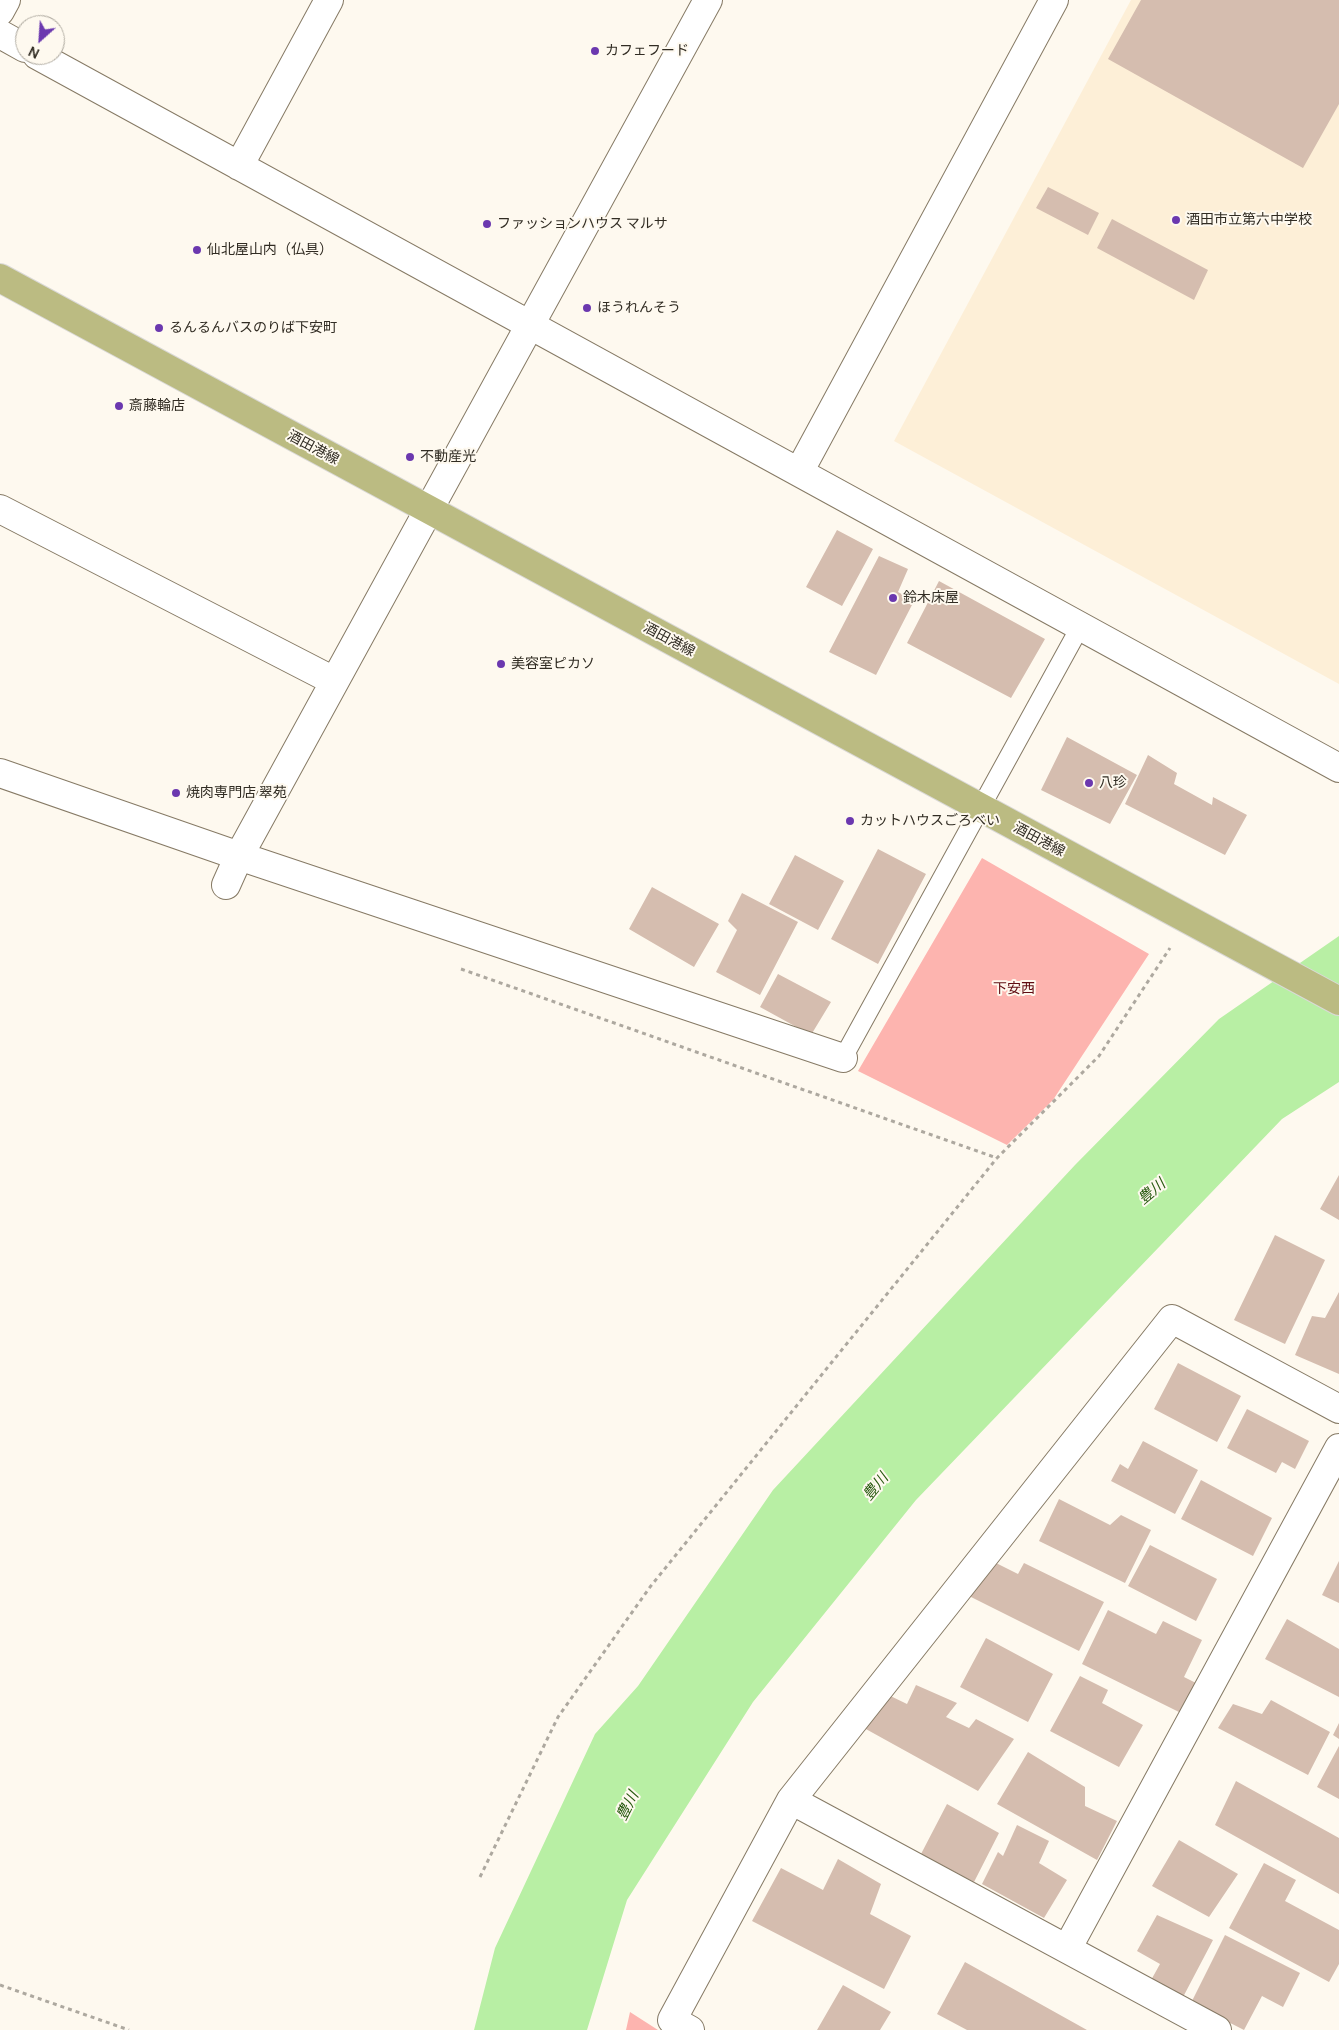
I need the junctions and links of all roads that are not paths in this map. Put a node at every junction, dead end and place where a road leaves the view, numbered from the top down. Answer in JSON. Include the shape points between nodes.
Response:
{"nodes":[{"id":1,"x":6,"y":0,"type":"edge"},
{"id":2,"x":329,"y":0,"type":"edge"},
{"id":3,"x":708,"y":0,"type":"edge"},
{"id":4,"x":1054,"y":0,"type":"edge"},
{"id":5,"x":0,"y":12,"type":"edge"},
{"id":6,"x":0,"y":34,"type":"edge"},
{"id":7,"x":15,"y":42,"type":"edge"},
{"id":8,"x":55,"y":65,"type":"edge"},
{"id":9,"x":239,"y":166,"type":"junction"},
{"id":10,"x":0,"y":278,"type":"edge"},
{"id":11,"x":529,"y":324,"type":"junction"},
{"id":12,"x":799,"y":472,"type":"junction"},
{"id":13,"x":0,"y":510,"type":"edge"},
{"id":14,"x":428,"y":510,"type":"junction"},
{"id":15,"x":1080,"y":627,"type":"junction"},
{"id":16,"x":334,"y":681,"type":"junction"},
{"id":17,"x":1339,"y":768,"type":"edge"},
{"id":18,"x":0,"y":773,"type":"edge"},
{"id":19,"x":981,"y":808,"type":"junction"},
{"id":20,"x":239,"y":856,"type":"junction"},
{"id":21,"x":226,"y":885,"type":"dead end"},
{"id":22,"x":1339,"y":1001,"type":"edge"},
{"id":23,"x":843,"y":1058,"type":"joint"},
{"id":24,"x":1339,"y":1409,"type":"edge"},
{"id":25,"x":1339,"y":1448,"type":"edge"},
{"id":26,"x":791,"y":1800,"type":"junction"},
{"id":27,"x":1067,"y":1948,"type":"junction"},
{"id":28,"x":690,"y":2030,"type":"edge"},
{"id":29,"x":1217,"y":2030,"type":"edge"}],
"edges":[{"from":1,"to":5,"type":"street"},
{"from":2,"to":9,"type":"street"},
{"from":3,"to":11,"type":"street"},
{"from":4,"to":12,"type":"street"},
{"from":6,"to":7,"type":"street"},
{"from":8,"to":9,"type":"street"},
{"from":9,"to":11,"type":"street"},
{"from":10,"to":14,"type":"main road","name":"酒田港線"},
{"from":11,"to":12,"type":"street"},
{"from":11,"to":14,"type":"street"},
{"from":12,"to":15,"type":"street"},
{"from":13,"to":16,"type":"street"},
{"from":14,"to":16,"type":"street"},
{"from":14,"to":19,"type":"main road","name":"酒田港線"},
{"from":15,"to":17,"type":"street"},
{"from":15,"to":19,"type":"lane"},
{"from":16,"to":20,"type":"street"},
{"from":18,"to":20,"type":"street"},
{"from":19,"to":22,"type":"main road","name":"酒田港線"},
{"from":19,"to":23,"type":"lane"},
{"from":20,"to":21,"type":"street"},
{"from":20,"to":23,"type":"street"},
{"from":24,"to":26,"type":"street","via":[[1172,1319]]},
{"from":25,"to":27,"type":"street"},
{"from":26,"to":27,"type":"street"},
{"from":26,"to":28,"type":"street","via":[[672,2020]]},
{"from":27,"to":29,"type":"street"}]}
